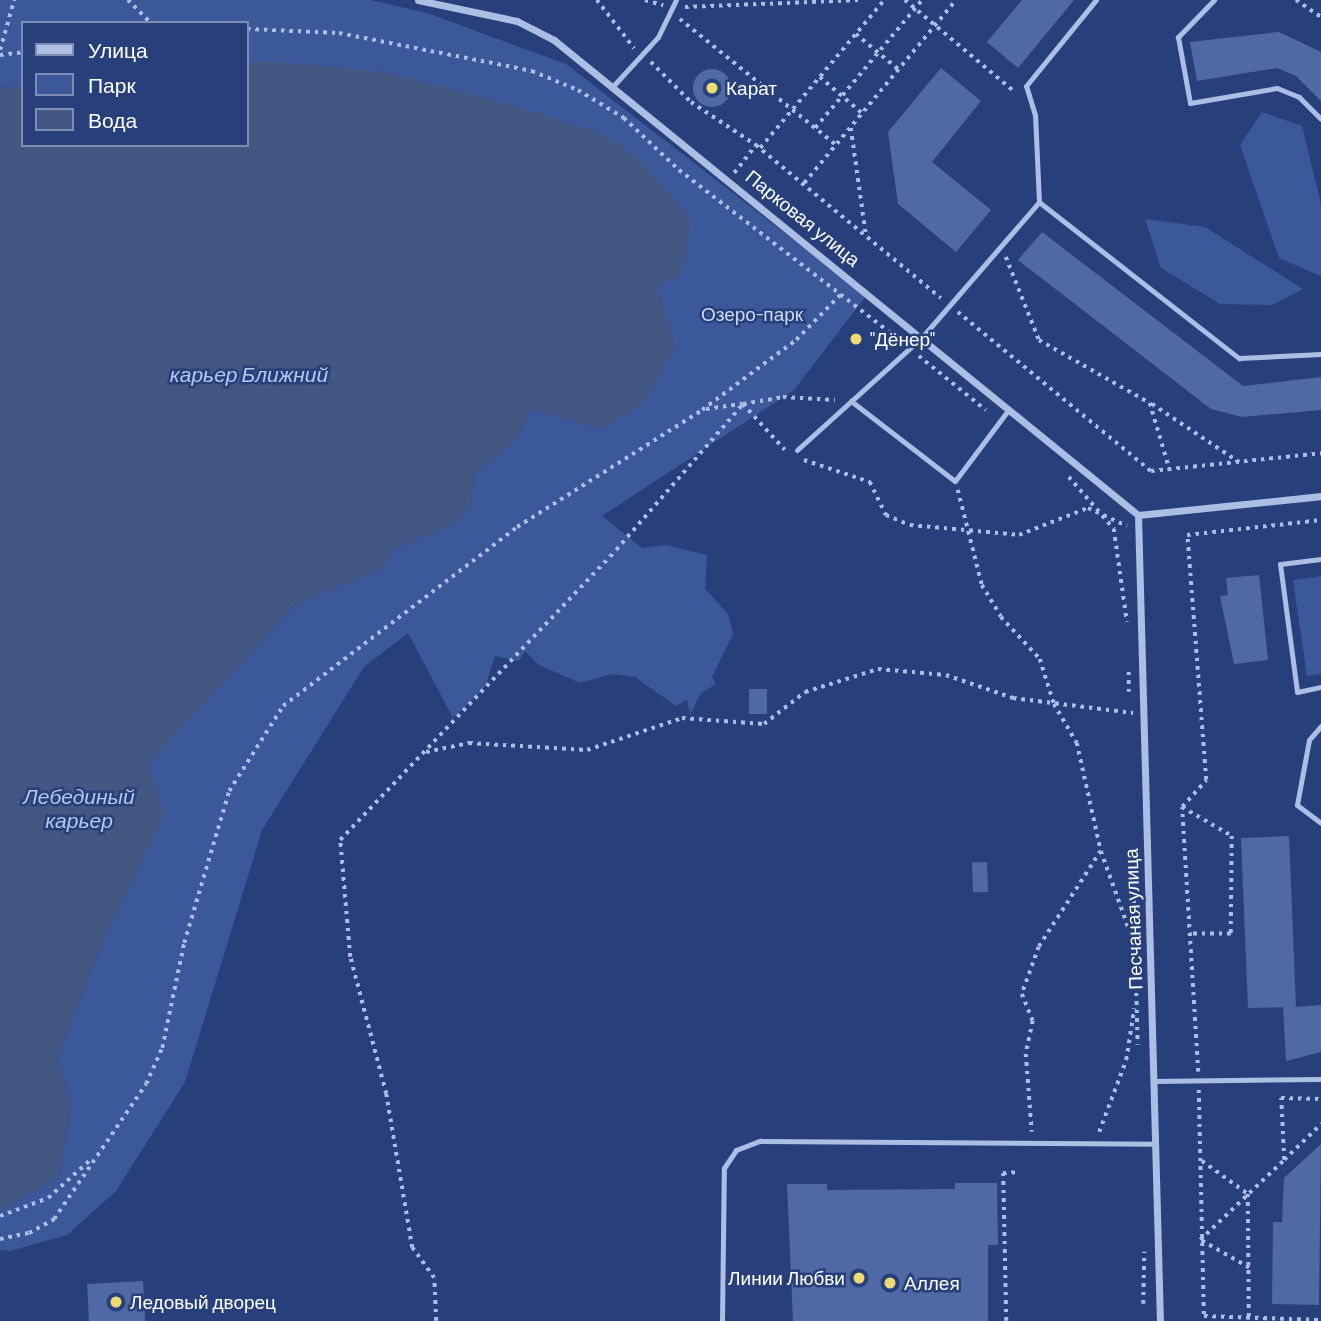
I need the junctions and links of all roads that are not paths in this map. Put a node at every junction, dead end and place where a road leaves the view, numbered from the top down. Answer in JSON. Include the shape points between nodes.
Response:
{"nodes":[{"id":1,"x":418,"y":0,"type":"edge"},
{"id":2,"x":676,"y":0,"type":"edge"},
{"id":3,"x":1097,"y":0,"type":"edge"},
{"id":4,"x":1214,"y":0,"type":"edge"},
{"id":5,"x":614,"y":85,"type":"junction"},
{"id":6,"x":1321,"y":119,"type":"edge"},
{"id":7,"x":1039,"y":202,"type":"junction"},
{"id":8,"x":923,"y":336,"type":"junction"},
{"id":9,"x":1321,"y":354,"type":"edge"},
{"id":10,"x":851,"y":401,"type":"junction"},
{"id":11,"x":1010,"y":407,"type":"junction"},
{"id":12,"x":797,"y":450,"type":"dead end"},
{"id":13,"x":1321,"y":496,"type":"edge"},
{"id":14,"x":1138,"y":515,"type":"junction"},
{"id":15,"x":1321,"y":559,"type":"edge"},
{"id":16,"x":1321,"y":687,"type":"edge"},
{"id":17,"x":1321,"y":726,"type":"edge"},
{"id":18,"x":1321,"y":823,"type":"edge"},
{"id":19,"x":1321,"y":1079,"type":"edge"},
{"id":20,"x":1153,"y":1081,"type":"junction"},
{"id":21,"x":1155,"y":1144,"type":"junction"},
{"id":22,"x":722,"y":1321,"type":"edge"},
{"id":23,"x":1160,"y":1321,"type":"edge"}],
"edges":[{"from":1,"to":5,"type":"street","name":"Парковая улица","via":[[517,21],[554,40]]},
{"from":2,"to":5,"type":"lane","via":[[642,55]]},
{"from":3,"to":7,"type":"lane","via":[[1026,86],[1035,115]]},
{"from":4,"to":6,"type":"lane","via":[[1178,37],[1190,103],[1277,88],[1299,97]]},
{"from":5,"to":8,"type":"street","name":"Парковая улица"},
{"from":7,"to":8,"type":"lane"},
{"from":7,"to":9,"type":"lane","via":[[1240,358]]},
{"from":8,"to":10,"type":"lane"},
{"from":8,"to":11,"type":"street","name":"Парковая улица"},
{"from":10,"to":11,"type":"lane","via":[[956,481]]},
{"from":10,"to":12,"type":"lane"},
{"from":11,"to":14,"type":"street","name":"Парковая улица"},
{"from":13,"to":14,"type":"street"},
{"from":14,"to":20,"type":"street","name":"Песчаная улица"},
{"from":15,"to":16,"type":"lane","via":[[1280,564],[1297,692]]},
{"from":17,"to":18,"type":"lane","via":[[1309,740],[1297,805]]},
{"from":19,"to":20,"type":"lane"},
{"from":20,"to":21,"type":"street","name":"Песчаная улица"},
{"from":21,"to":22,"type":"lane","via":[[760,1141],[736,1150],[724,1168]]},
{"from":21,"to":23,"type":"street","name":"Песчаная улица"}]}
